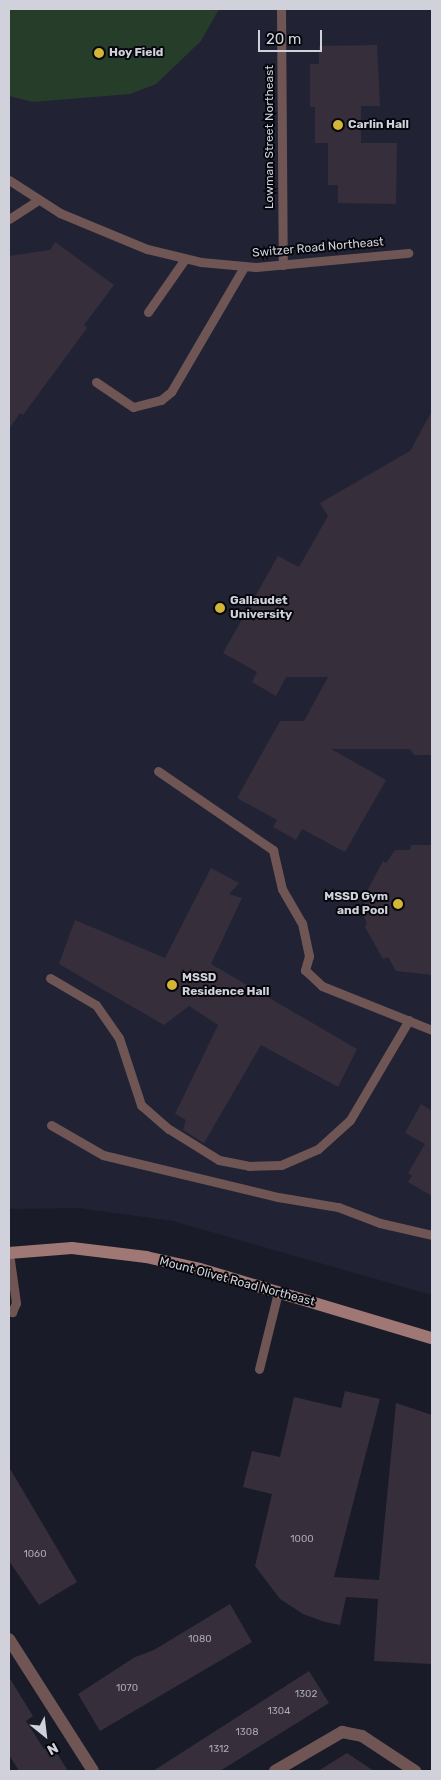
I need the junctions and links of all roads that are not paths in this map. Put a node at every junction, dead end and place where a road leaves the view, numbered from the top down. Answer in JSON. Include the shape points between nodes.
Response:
{"nodes":[{"id":1,"x":281,"y":9,"type":"edge"},
{"id":2,"x":9,"y":180,"type":"edge"},
{"id":3,"x":38,"y":200,"type":"junction"},
{"id":4,"x":9,"y":219,"type":"edge"},
{"id":5,"x":408,"y":252,"type":"dead end"},
{"id":6,"x":185,"y":259,"type":"junction"},
{"id":7,"x":283,"y":265,"type":"junction"},
{"id":8,"x":244,"y":267,"type":"junction"},
{"id":9,"x":148,"y":312,"type":"dead end"},
{"id":10,"x":96,"y":382,"type":"dead end"},
{"id":11,"x":158,"y":771,"type":"dead end"},
{"id":12,"x":50,"y":978,"type":"dead end"},
{"id":13,"x":409,"y":1020,"type":"junction"},
{"id":14,"x":432,"y":1030,"type":"edge"},
{"id":15,"x":51,"y":1125,"type":"dead end"},
{"id":16,"x":432,"y":1235,"type":"edge"},
{"id":17,"x":9,"y":1253,"type":"edge"},
{"id":18,"x":278,"y":1292,"type":"junction"},
{"id":19,"x":9,"y":1310,"type":"edge"},
{"id":20,"x":432,"y":1338,"type":"edge"},
{"id":21,"x":259,"y":1369,"type":"dead end"},
{"id":22,"x":11,"y":1647,"type":"edge"},
{"id":23,"x":92,"y":1771,"type":"edge"},
{"id":24,"x":275,"y":1771,"type":"edge"},
{"id":25,"x":415,"y":1771,"type":"edge"}],
"edges":[{"from":1,"to":7,"type":"lane","name":"Lowman Street Northeast"},
{"from":2,"to":3,"type":"lane","name":"Switzer Road Northeast"},
{"from":3,"to":4,"type":"lane"},
{"from":3,"to":6,"type":"lane","name":"Switzer Road Northeast","via":[[60,214],[147,249]]},
{"from":5,"to":7,"type":"lane","name":"Switzer Road Northeast"},
{"from":6,"to":8,"type":"lane","name":"Switzer Road Northeast"},
{"from":6,"to":9,"type":"lane"},
{"from":7,"to":8,"type":"lane","name":"Switzer Road Northeast"},
{"from":8,"to":10,"type":"lane","via":[[170,392],[161,400],[133,406]]},
{"from":11,"to":13,"type":"lane","via":[[273,850],[282,890],[302,923],[309,956],[305,970],[322,986]]},
{"from":12,"to":13,"type":"lane","via":[[96,1005],[119,1038],[141,1105],[169,1129],[219,1160],[249,1166],[281,1165],[318,1149],[350,1120]]},
{"from":13,"to":14,"type":"lane"},
{"from":15,"to":16,"type":"lane","via":[[103,1155],[278,1197],[338,1207],[380,1223]]},
{"from":17,"to":18,"type":"main road","name":"Mount Olivet Road Northeast","via":[[72,1248],[120,1253],[200,1269]]},
{"from":17,"to":19,"type":"lane","via":[[16,1304],[12,1312]]},
{"from":18,"to":20,"type":"main road","name":"Mount Olivet Road Northeast"},
{"from":18,"to":21,"type":"lane"},
{"from":22,"to":23,"type":"street"},
{"from":24,"to":25,"type":"street","via":[[335,1734],[350,1732],[362,1736]]}]}
